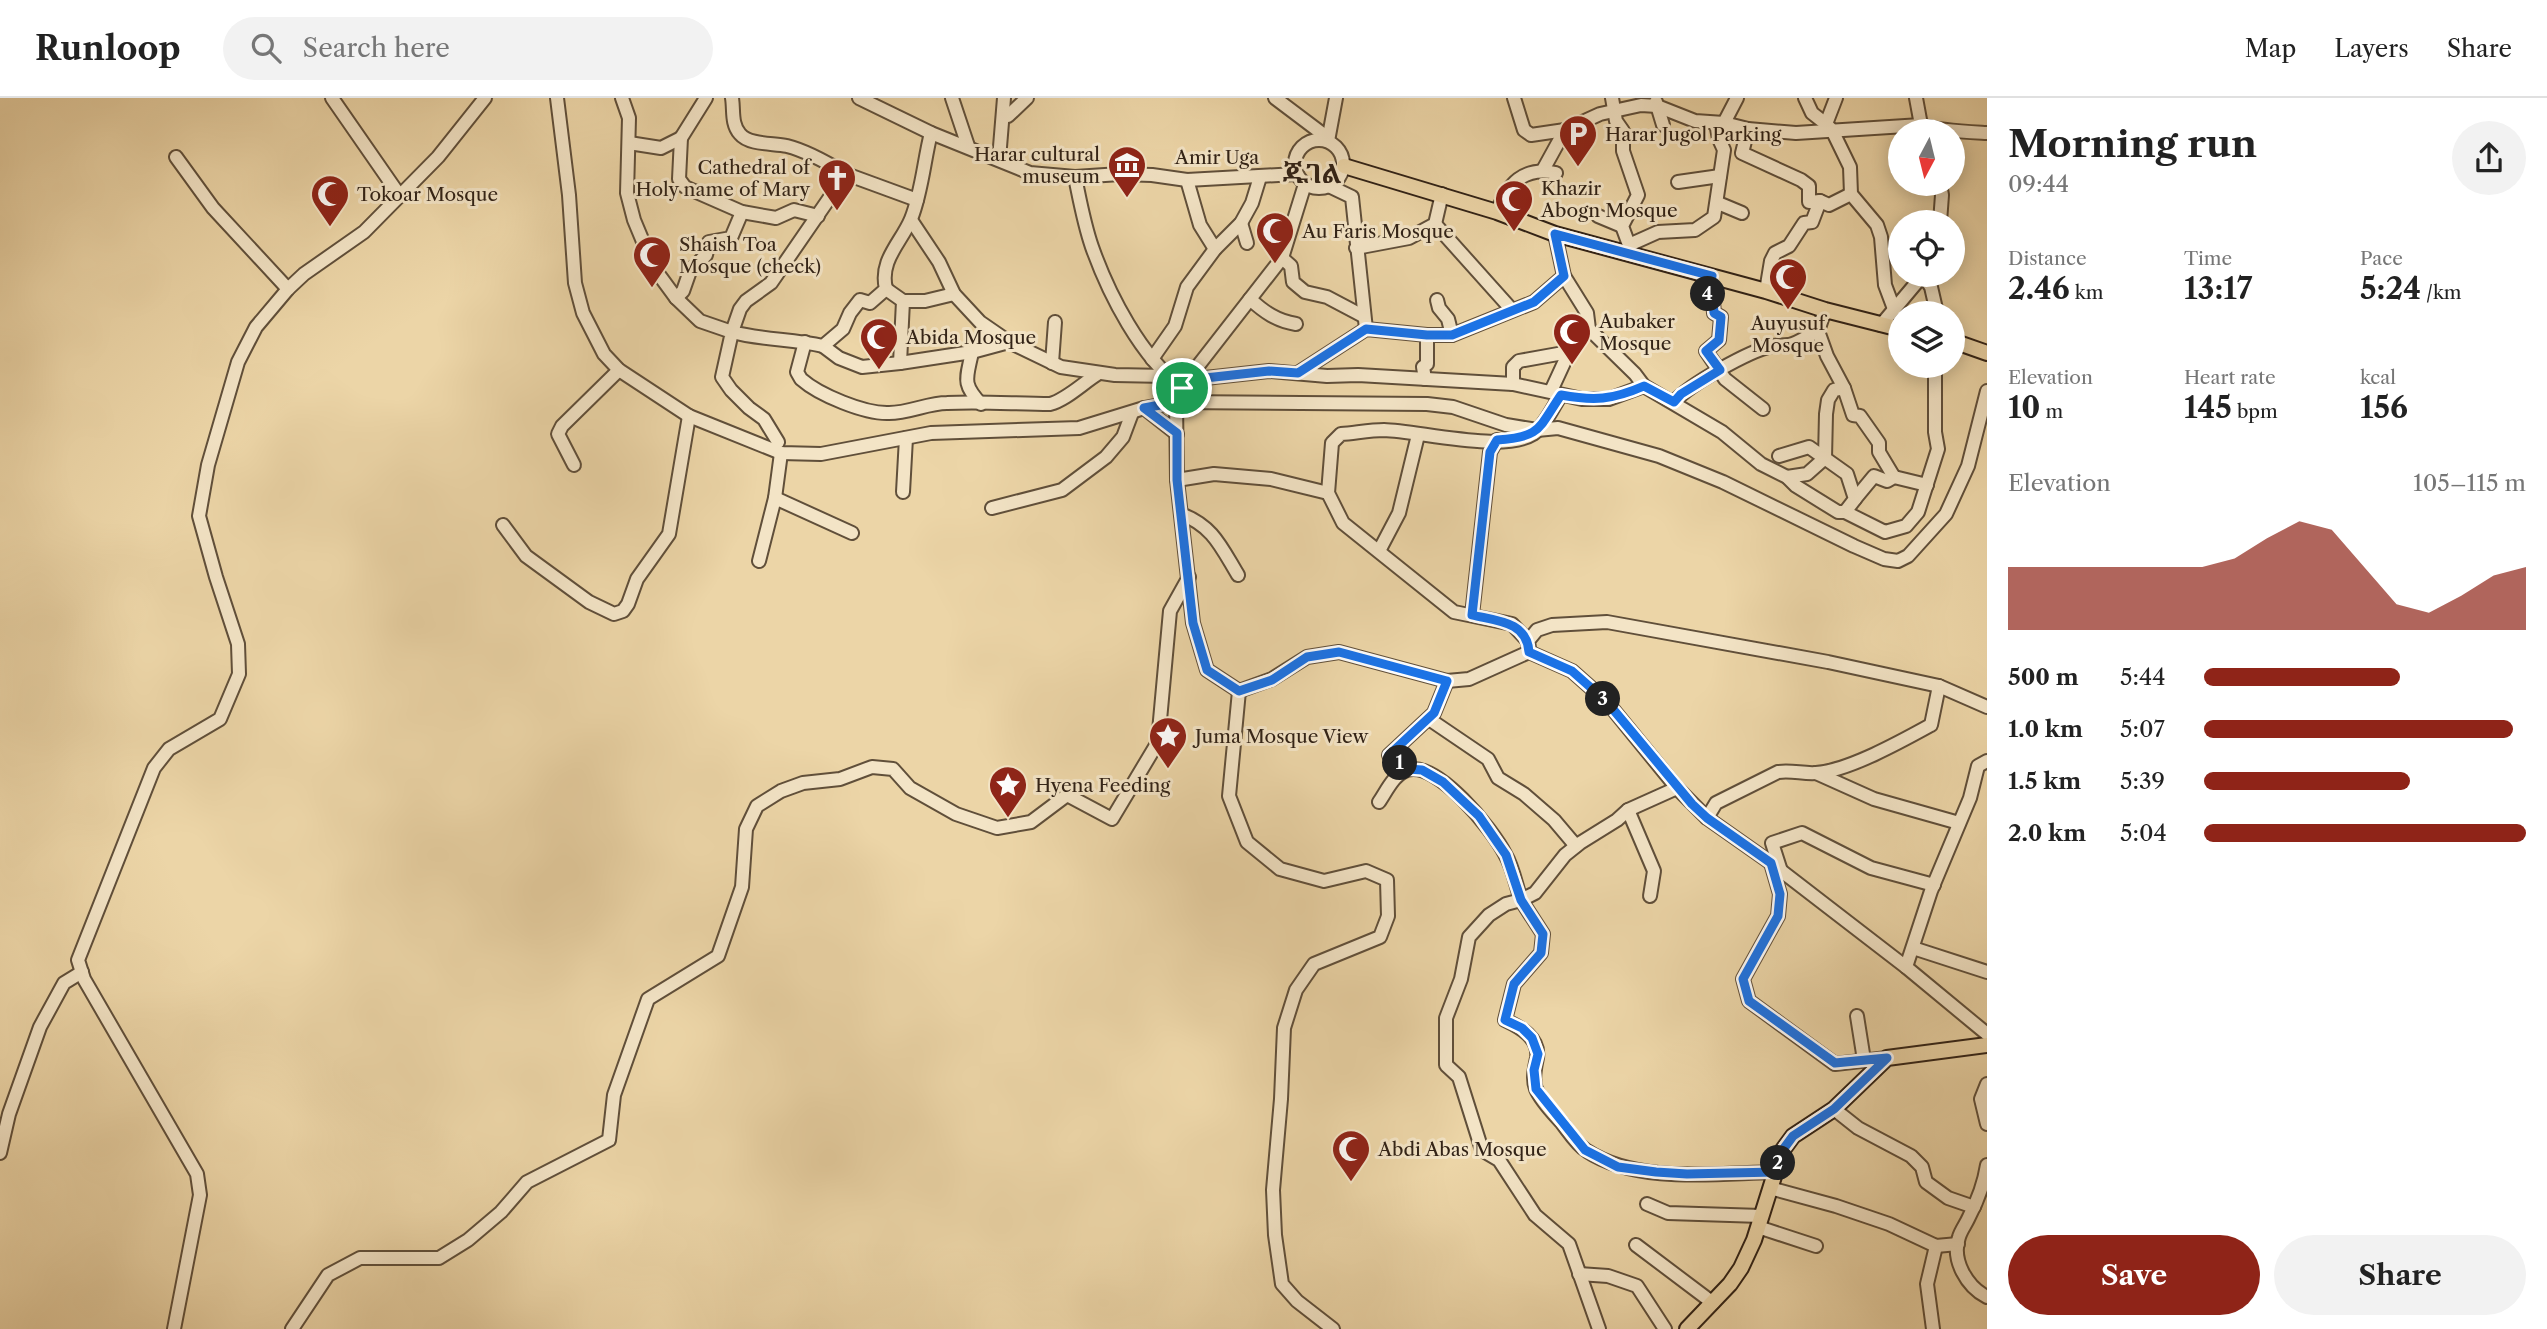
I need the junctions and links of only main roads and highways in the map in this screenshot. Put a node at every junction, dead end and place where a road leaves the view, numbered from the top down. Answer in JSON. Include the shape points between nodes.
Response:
{"nodes":[{"id":1,"x":1344,"y":166,"type":"road end"},
{"id":2,"x":1888,"y":326,"type":"edge"},
{"id":3,"x":1965,"y":346,"type":"edge"},
{"id":4,"x":1987,"y":354,"type":"edge"},
{"id":5,"x":1987,"y":1045,"type":"edge"},
{"id":6,"x":1687,"y":1329,"type":"edge"}],
"edges":[{"from":1,"to":2,"type":"main road","via":[[1555,234]]},
{"from":3,"to":4,"type":"main road"},
{"from":5,"to":6,"type":"main road","via":[[1887,1058],[1834,1109],[1793,1136],[1775,1172],[1741,1268]]}]}
